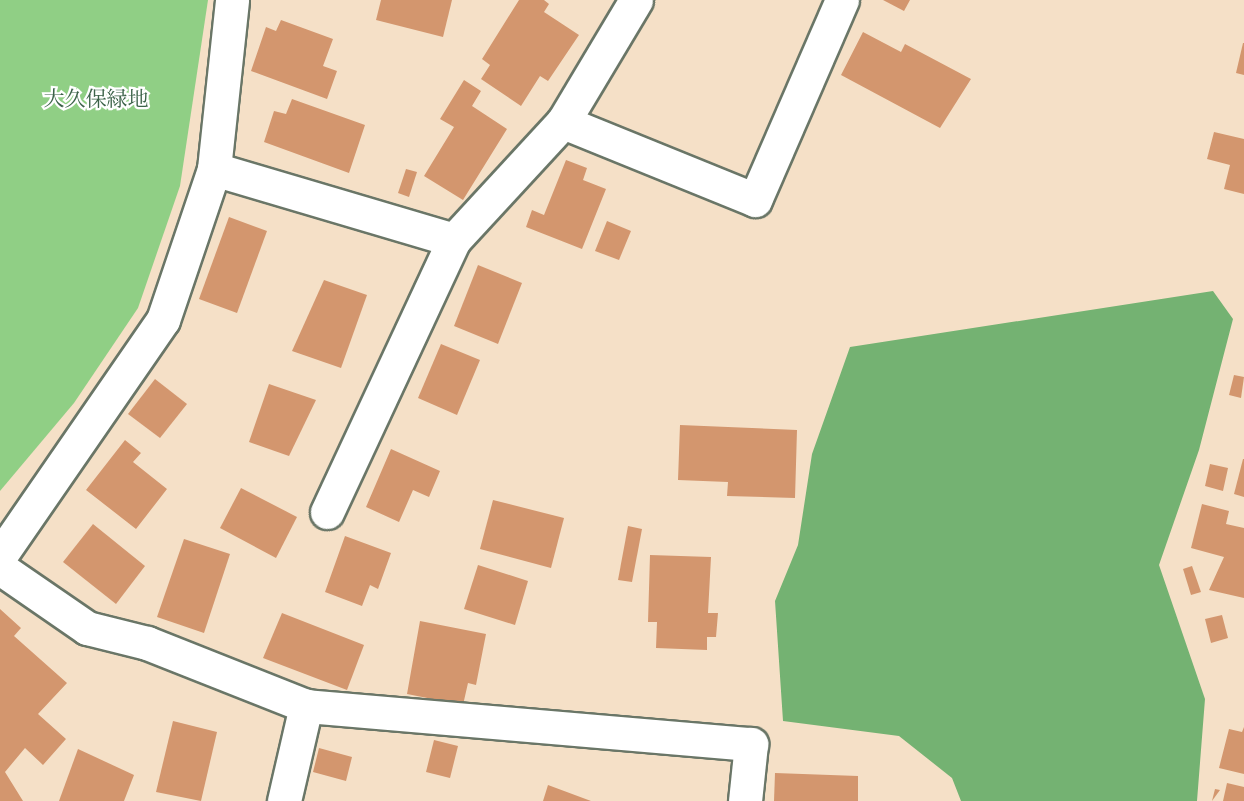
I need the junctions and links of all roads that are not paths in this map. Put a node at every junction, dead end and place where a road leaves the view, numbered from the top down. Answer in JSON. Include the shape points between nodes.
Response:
{"nodes":[{"id":1,"x":232,"y":0,"type":"edge"},
{"id":2,"x":636,"y":0,"type":"edge"},
{"id":3,"x":842,"y":0,"type":"edge"},
{"id":4,"x":563,"y":123,"type":"junction"},
{"id":5,"x":214,"y":169,"type":"junction"},
{"id":6,"x":454,"y":240,"type":"junction"},
{"id":7,"x":327,"y":512,"type":"dead end"},
{"id":8,"x":0,"y":556,"type":"edge"},
{"id":9,"x":0,"y":568,"type":"edge"},
{"id":10,"x":306,"y":706,"type":"junction"},
{"id":11,"x":284,"y":801,"type":"edge"},
{"id":12,"x":745,"y":801,"type":"edge"}],
"edges":[{"from":1,"to":5,"type":"street"},
{"from":2,"to":4,"type":"street"},
{"from":3,"to":4,"type":"street","via":[[754,200]]},
{"from":4,"to":6,"type":"street"},
{"from":5,"to":6,"type":"street"},
{"from":5,"to":8,"type":"street","via":[[164,320]]},
{"from":6,"to":7,"type":"street"},
{"from":9,"to":10,"type":"street","via":[[87,628],[147,643]]},
{"from":10,"to":11,"type":"street"},
{"from":10,"to":12,"type":"street","via":[[751,744]]}]}
